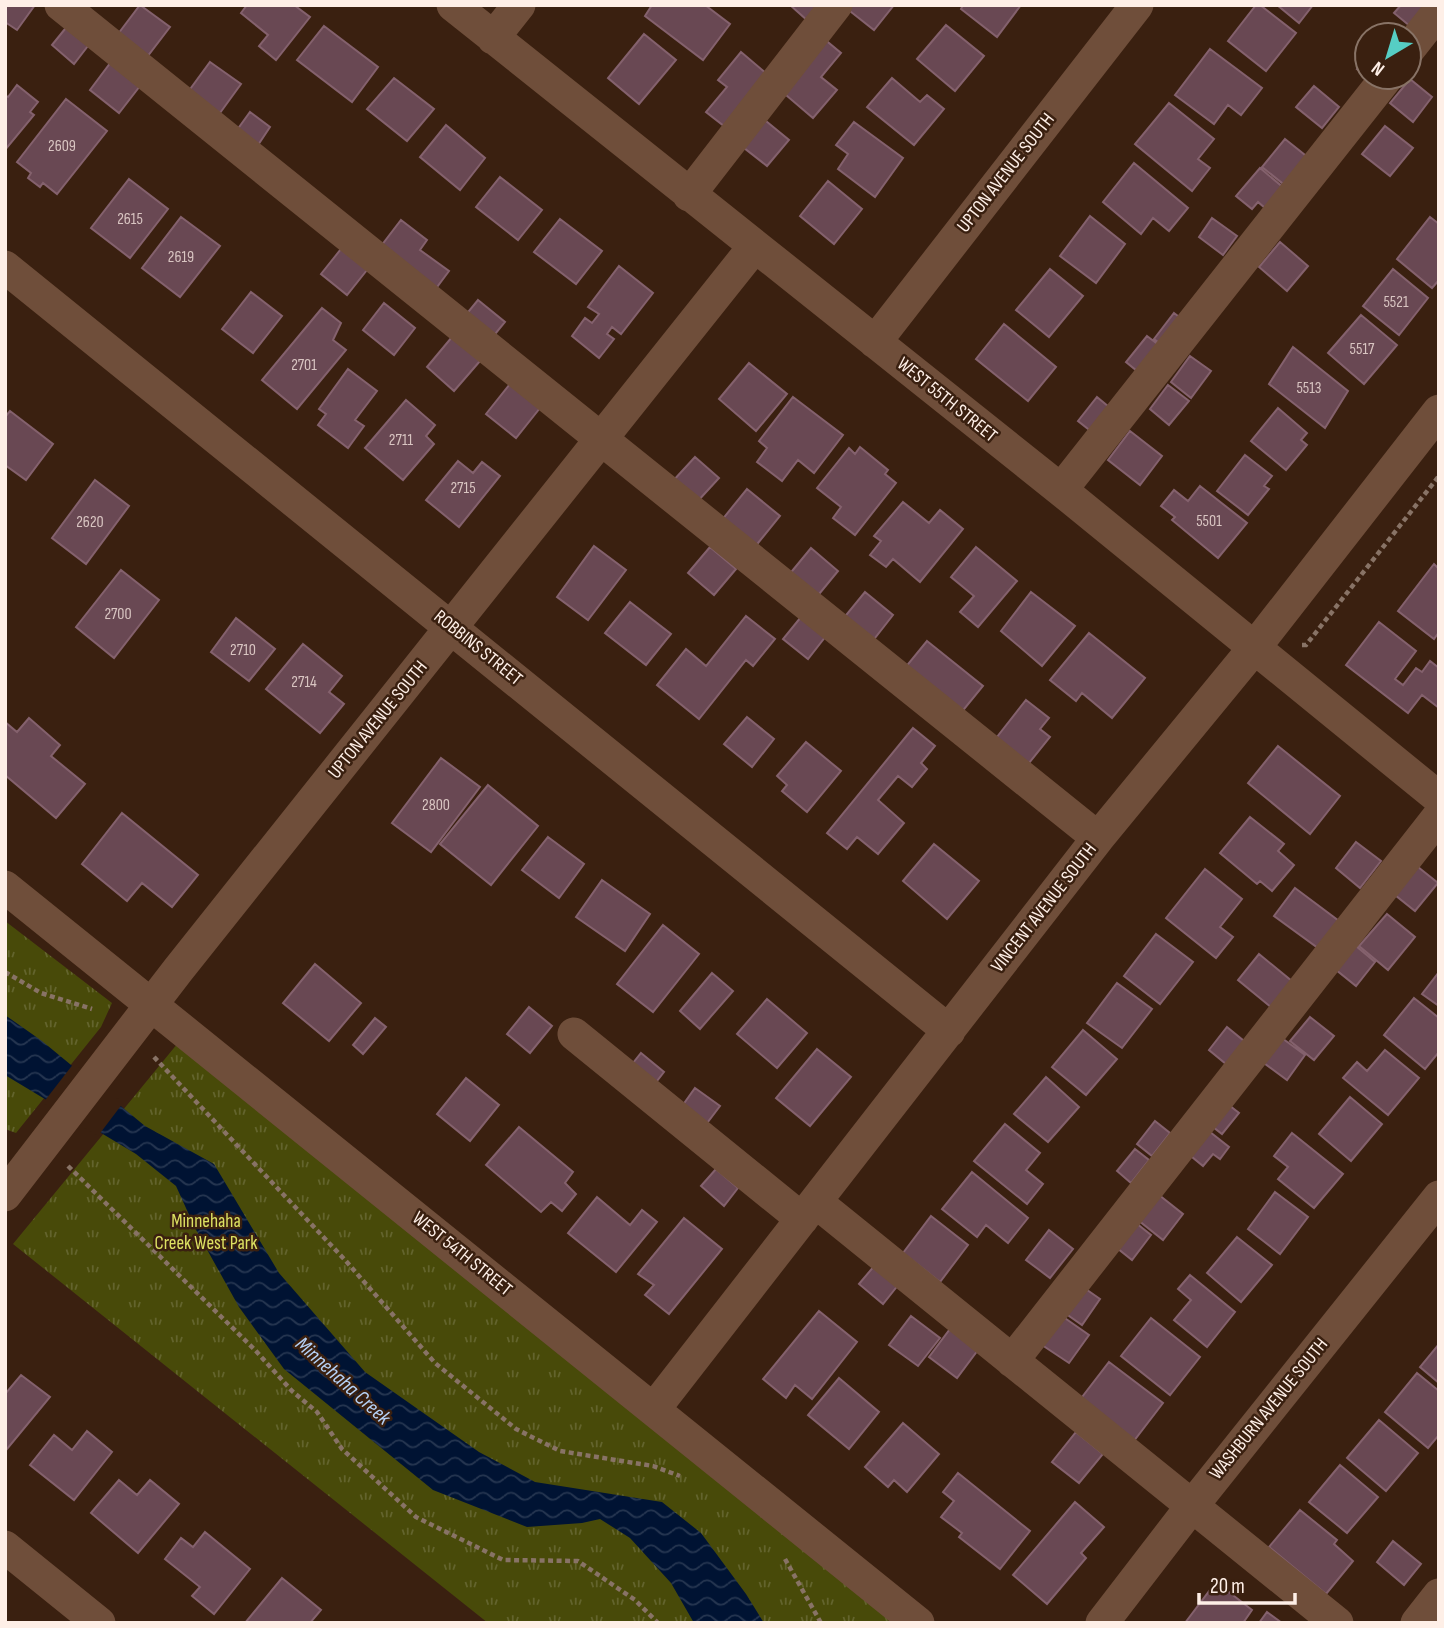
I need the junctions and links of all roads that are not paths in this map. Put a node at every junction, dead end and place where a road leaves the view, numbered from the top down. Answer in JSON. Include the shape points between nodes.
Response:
{"nodes":[{"id":1,"x":61,"y":5,"type":"edge"},
{"id":2,"x":453,"y":5,"type":"edge"},
{"id":3,"x":519,"y":5,"type":"edge"},
{"id":4,"x":836,"y":5,"type":"edge"},
{"id":5,"x":1137,"y":5,"type":"edge"},
{"id":6,"x":1439,"y":11,"type":"edge"},
{"id":7,"x":1423,"y":31,"type":"edge"},
{"id":8,"x":493,"y":38,"type":"junction"},
{"id":9,"x":1376,"y":91,"type":"edge"},
{"id":10,"x":689,"y":195,"type":"junction"},
{"id":11,"x":754,"y":247,"type":"junction"},
{"id":12,"x":7,"y":273,"type":"edge"},
{"id":13,"x":875,"y":342,"type":"junction"},
{"id":14,"x":1439,"y":411,"type":"edge"},
{"id":15,"x":600,"y":440,"type":"junction"},
{"id":16,"x":1060,"y":490,"type":"junction"},
{"id":17,"x":453,"y":627,"type":"junction"},
{"id":18,"x":1255,"y":647,"type":"junction"},
{"id":19,"x":1439,"y":797,"type":"edge"},
{"id":20,"x":1439,"y":816,"type":"edge"},
{"id":21,"x":1098,"y":838,"type":"junction"},
{"id":22,"x":5,"y":887,"type":"edge"},
{"id":23,"x":153,"y":1004,"type":"junction"},
{"id":24,"x":949,"y":1031,"type":"junction"},
{"id":25,"x":573,"y":1034,"type":"dead end"},
{"id":26,"x":12,"y":1173,"type":"edge"},
{"id":27,"x":1439,"y":1197,"type":"edge"},
{"id":28,"x":809,"y":1210,"type":"junction"},
{"id":29,"x":1012,"y":1361,"type":"junction"},
{"id":30,"x":654,"y":1409,"type":"junction"},
{"id":31,"x":1192,"y":1506,"type":"junction"},
{"id":32,"x":5,"y":1547,"type":"edge"},
{"id":33,"x":1439,"y":1595,"type":"edge"},
{"id":34,"x":99,"y":1623,"type":"edge"},
{"id":35,"x":918,"y":1623,"type":"edge"},
{"id":36,"x":1102,"y":1623,"type":"edge"},
{"id":37,"x":1337,"y":1623,"type":"edge"},
{"id":38,"x":1417,"y":1623,"type":"edge"}],
"edges":[{"from":1,"to":15,"type":"street"},
{"from":2,"to":8,"type":"street","name":"WEST 55TH STREET"},
{"from":3,"to":8,"type":"street"},
{"from":4,"to":10,"type":"street"},
{"from":5,"to":13,"type":"street","name":"UPTON AVENUE SOUTH"},
{"from":6,"to":7,"type":"street"},
{"from":8,"to":10,"type":"street","name":"WEST 55TH STREET"},
{"from":9,"to":16,"type":"street"},
{"from":10,"to":11,"type":"street","name":"WEST 55TH STREET"},
{"from":11,"to":13,"type":"street","name":"WEST 55TH STREET"},
{"from":11,"to":15,"type":"street","name":"UPTON AVENUE SOUTH"},
{"from":12,"to":17,"type":"street","name":"ROBBINS STREET"},
{"from":13,"to":16,"type":"street","name":"WEST 55TH STREET"},
{"from":14,"to":18,"type":"street","name":"VINCENT AVENUE SOUTH"},
{"from":15,"to":17,"type":"street","name":"UPTON AVENUE SOUTH"},
{"from":15,"to":21,"type":"street"},
{"from":16,"to":18,"type":"street","name":"WEST 55TH STREET"},
{"from":17,"to":23,"type":"street","name":"UPTON AVENUE SOUTH"},
{"from":17,"to":24,"type":"street","name":"ROBBINS STREET"},
{"from":18,"to":19,"type":"street","name":"WEST 55TH STREET"},
{"from":18,"to":21,"type":"street","name":"VINCENT AVENUE SOUTH"},
{"from":20,"to":29,"type":"street"},
{"from":21,"to":24,"type":"street","name":"VINCENT AVENUE SOUTH"},
{"from":22,"to":23,"type":"street","name":"WEST 54TH STREET"},
{"from":23,"to":26,"type":"street","name":"UPTON AVENUE SOUTH","via":[[51,1136]]},
{"from":23,"to":30,"type":"street","name":"WEST 54TH STREET"},
{"from":24,"to":28,"type":"street","name":"VINCENT AVENUE SOUTH"},
{"from":25,"to":28,"type":"street"},
{"from":27,"to":31,"type":"street","name":"WASHBURN AVENUE SOUTH"},
{"from":28,"to":29,"type":"street"},
{"from":28,"to":30,"type":"street","name":"VINCENT AVENUE SOUTH"},
{"from":29,"to":31,"type":"street"},
{"from":30,"to":35,"type":"street","name":"WEST 54TH STREET"},
{"from":31,"to":36,"type":"street","name":"WASHBURN AVENUE SOUTH"},
{"from":31,"to":37,"type":"street"},
{"from":32,"to":34,"type":"street"},
{"from":33,"to":38,"type":"street"}]}
